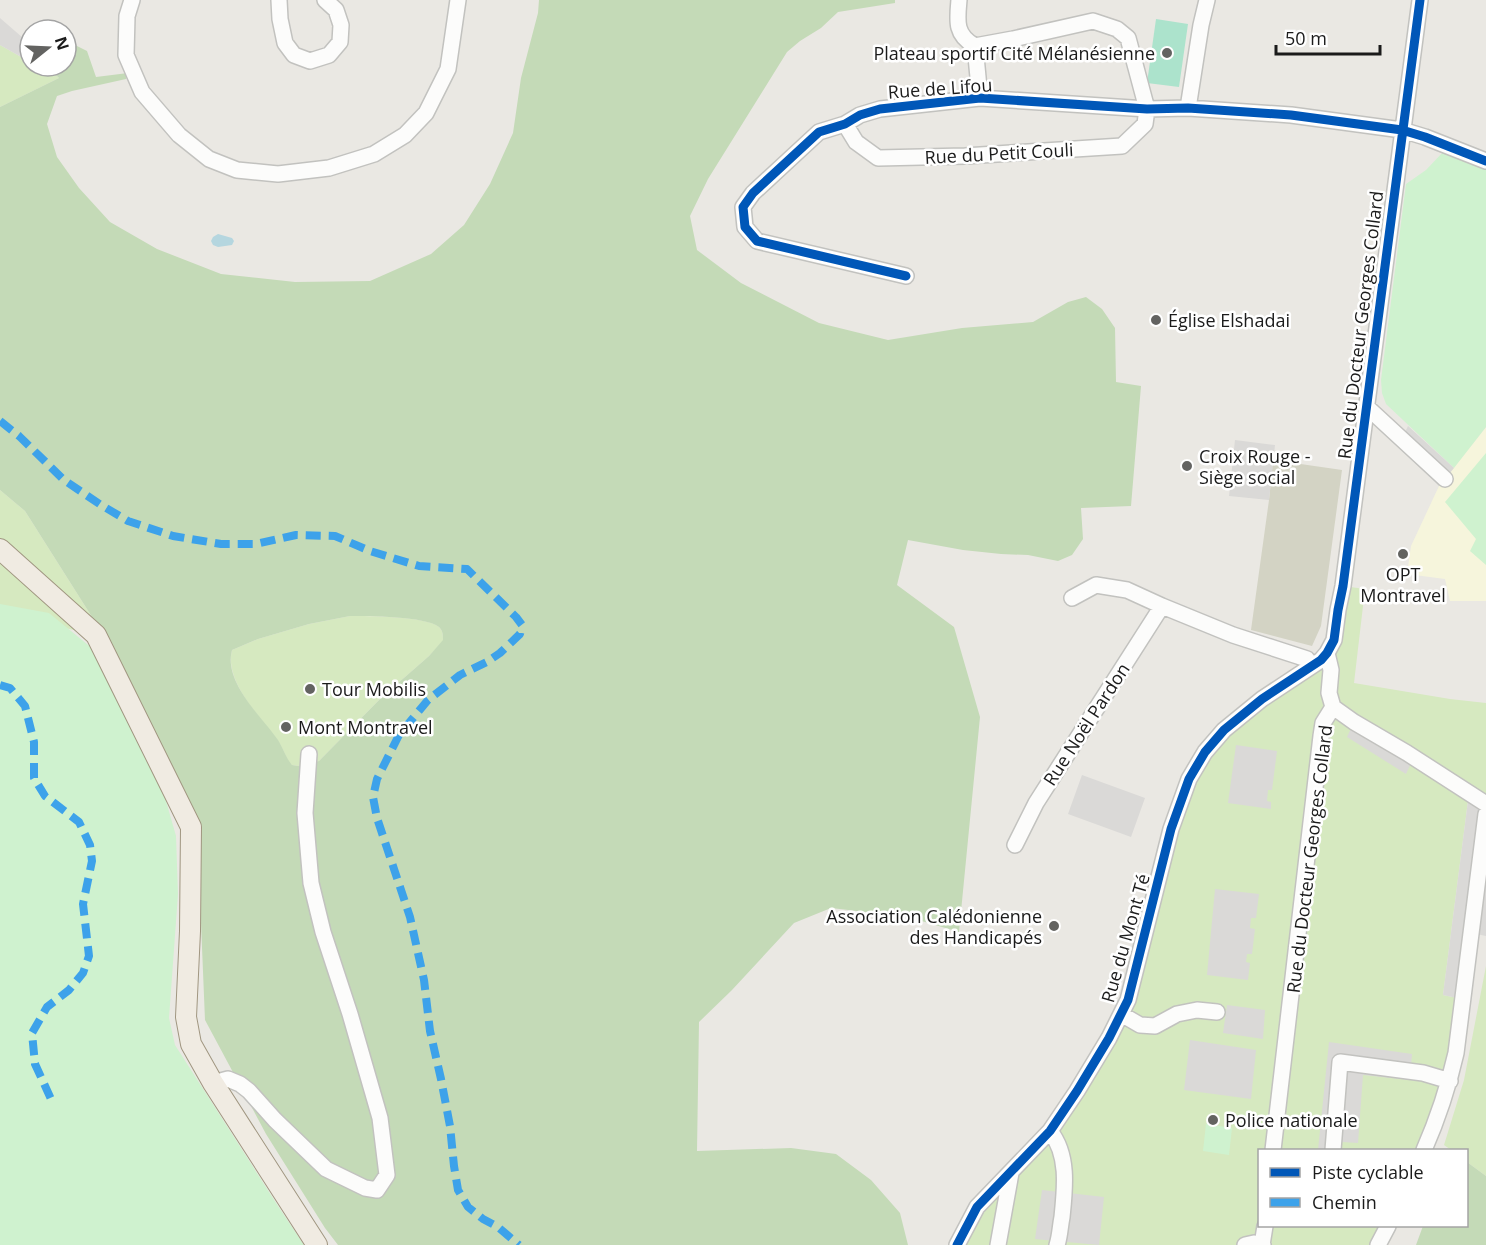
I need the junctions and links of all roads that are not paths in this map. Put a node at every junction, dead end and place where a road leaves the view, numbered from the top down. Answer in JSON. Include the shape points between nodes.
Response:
{"nodes":[{"id":1,"x":132,"y":0,"type":"edge"},
{"id":2,"x":279,"y":0,"type":"edge"},
{"id":3,"x":325,"y":0,"type":"edge"},
{"id":4,"x":458,"y":0,"type":"edge"},
{"id":5,"x":959,"y":0,"type":"edge"},
{"id":6,"x":1207,"y":0,"type":"edge"},
{"id":7,"x":1420,"y":0,"type":"edge"},
{"id":8,"x":975,"y":46,"type":"junction"},
{"id":9,"x":980,"y":98,"type":"junction"},
{"id":10,"x":1188,"y":108,"type":"junction"},
{"id":11,"x":1147,"y":109,"type":"junction"},
{"id":12,"x":845,"y":123,"type":"junction"},
{"id":13,"x":1402,"y":130,"type":"junction"},
{"id":14,"x":1486,"y":161,"type":"edge"},
{"id":15,"x":906,"y":276,"type":"dead end"},
{"id":16,"x":1367,"y":407,"type":"junction"},
{"id":17,"x":1445,"y":479,"type":"dead end"},
{"id":18,"x":0,"y":549,"type":"edge"},
{"id":19,"x":1072,"y":598,"type":"dead end"},
{"id":20,"x":1162,"y":606,"type":"junction"},
{"id":21,"x":1327,"y":653,"type":"junction"},
{"id":22,"x":1312,"y":666,"type":"junction"},
{"id":23,"x":1333,"y":707,"type":"junction"},
{"id":24,"x":309,"y":754,"type":"dead end"},
{"id":25,"x":1486,"y":804,"type":"edge"},
{"id":26,"x":1486,"y":814,"type":"edge"},
{"id":27,"x":1015,"y":845,"type":"dead end"},
{"id":28,"x":1216,"y":1012,"type":"dead end"},
{"id":29,"x":1121,"y":1014,"type":"junction"},
{"id":30,"x":1450,"y":1080,"type":"junction"},
{"id":31,"x":213,"y":1083,"type":"junction"},
{"id":32,"x":1050,"y":1131,"type":"junction"},
{"id":33,"x":1273,"y":1149,"type":"edge"},
{"id":34,"x":1333,"y":1149,"type":"edge"},
{"id":35,"x":1424,"y":1149,"type":"edge"},
{"id":36,"x":1011,"y":1173,"type":"junction"},
{"id":37,"x":1265,"y":1227,"type":"edge"},
{"id":38,"x":1387,"y":1227,"type":"edge"},
{"id":39,"x":317,"y":1245,"type":"edge"},
{"id":40,"x":957,"y":1245,"type":"edge"},
{"id":41,"x":998,"y":1245,"type":"edge"},
{"id":42,"x":1057,"y":1245,"type":"edge"},
{"id":43,"x":1245,"y":1245,"type":"edge"},
{"id":44,"x":1263,"y":1245,"type":"edge"},
{"id":45,"x":1378,"y":1245,"type":"edge"}],
"edges":[{"from":1,"to":4,"type":"street","via":[[127,16],[126,56],[142,92],[179,135],[208,159],[237,170],[278,174],[329,168],[374,154],[405,135],[426,113],[448,69]]},
{"from":2,"to":3,"type":"street","via":[[285,43],[294,55],[310,61],[329,55],[340,42],[341,25],[336,10]]},
{"from":5,"to":8,"type":"street","via":[[960,33]]},
{"from":6,"to":10,"type":"street"},
{"from":7,"to":13,"type":"street","name":"Rue du Docteur Georges Collard"},
{"from":8,"to":9,"type":"street"},
{"from":8,"to":11,"type":"street","via":[[1102,22],[1118,28],[1128,38]]},
{"from":9,"to":11,"type":"street","name":"Rue de Lifou"},
{"from":9,"to":12,"type":"street","name":"Rue de Lifou","via":[[880,109]]},
{"from":10,"to":11,"type":"street","name":"Rue de Lifou"},
{"from":10,"to":13,"type":"street","name":"Rue de Lifou","via":[[1291,115]]},
{"from":11,"to":12,"type":"street","name":"Rue du Petit Couli","via":[[1145,124],[1122,146],[965,156],[878,158],[856,142]]},
{"from":12,"to":15,"type":"street","name":"Rue de Lifou","via":[[819,132],[753,193],[743,207],[745,227],[757,241]]},
{"from":13,"to":14,"type":"street","name":"Rue de Lifou"},
{"from":13,"to":16,"type":"street","name":"Rue du Docteur Georges Collard"},
{"from":16,"to":17,"type":"street"},
{"from":16,"to":21,"type":"street","name":"Rue du Docteur Georges Collard","via":[[1343,586],[1334,640]]},
{"from":18,"to":31,"type":"main road","via":[[96,635],[191,827],[186,1017],[191,1044]]},
{"from":19,"to":20,"type":"street","via":[[1096,585],[1127,590]]},
{"from":20,"to":22,"type":"street","via":[[1307,659]]},
{"from":20,"to":27,"type":"street","name":"Rue Noël Pardon","via":[[1036,803]]},
{"from":21,"to":22,"type":"street","name":"Rue du Mont Té"},
{"from":21,"to":23,"type":"street","name":"Rue du Docteur Georges Collard"},
{"from":22,"to":29,"type":"street","name":"Rue du Mont Té","via":[[1224,730],[1189,779],[1171,829]]},
{"from":23,"to":25,"type":"street"},
{"from":23,"to":33,"type":"street","name":"Rue du Docteur Georges Collard","via":[[1323,723],[1321,736]]},
{"from":24,"to":31,"type":"street","via":[[305,813],[311,883],[380,1118],[387,1174],[377,1190],[326,1168],[240,1084],[228,1079]]},
{"from":26,"to":30,"type":"street"},
{"from":28,"to":29,"type":"street","via":[[1177,1014],[1155,1026],[1140,1025]]},
{"from":29,"to":32,"type":"street","name":"Rue du Mont Té"},
{"from":30,"to":34,"type":"street","via":[[1340,1062]]},
{"from":30,"to":35,"type":"street"},
{"from":31,"to":39,"type":"main road"},
{"from":32,"to":36,"type":"street","name":"Rue du Mont Té"},
{"from":32,"to":42,"type":"street","via":[[1059,1145],[1064,1169]]},
{"from":36,"to":40,"type":"street","name":"Rue du Mont Té","via":[[977,1207]]},
{"from":36,"to":41,"type":"street"},
{"from":37,"to":44,"type":"street"},
{"from":38,"to":45,"type":"street"},
{"from":43,"to":44,"type":"street"}]}
